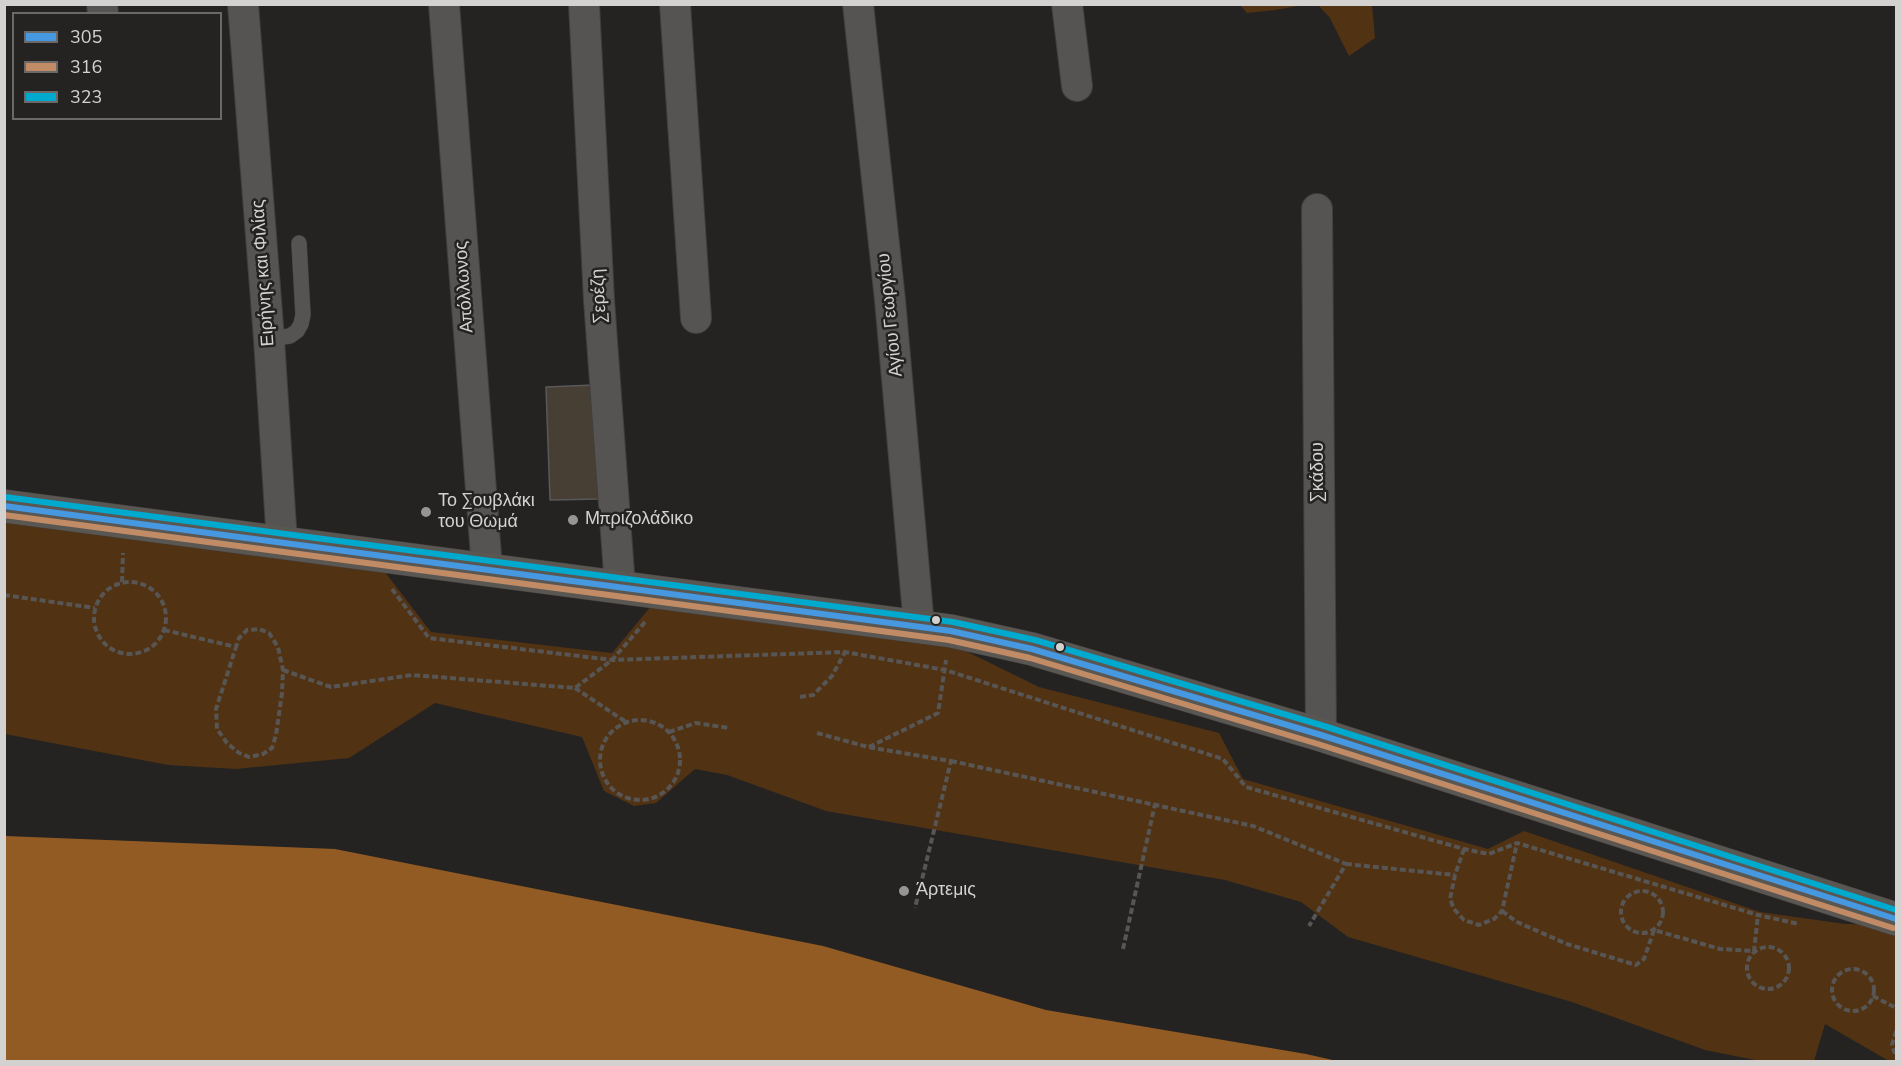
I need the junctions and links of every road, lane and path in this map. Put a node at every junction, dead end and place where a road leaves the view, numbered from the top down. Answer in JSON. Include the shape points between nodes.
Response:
{"nodes":[{"id":1,"x":243,"y":4,"type":"edge"},
{"id":2,"x":444,"y":4,"type":"edge"},
{"id":3,"x":584,"y":4,"type":"edge"},
{"id":4,"x":675,"y":4,"type":"edge"},
{"id":5,"x":858,"y":4,"type":"edge"},
{"id":6,"x":1067,"y":4,"type":"edge"},
{"id":7,"x":1077,"y":86,"type":"dead end"},
{"id":8,"x":1317,"y":209,"type":"dead end"},
{"id":9,"x":299,"y":243,"type":"dead end"},
{"id":10,"x":696,"y":318,"type":"dead end"},
{"id":11,"x":269,"y":339,"type":"junction"},
{"id":12,"x":4,"y":506,"type":"edge"},
{"id":13,"x":282,"y":543,"type":"junction"},
{"id":14,"x":487,"y":570,"type":"junction"},
{"id":15,"x":391,"y":587,"type":"dead end"},
{"id":16,"x":620,"y":587,"type":"junction"},
{"id":17,"x":671,"y":593,"type":"junction"},
{"id":18,"x":4,"y":595,"type":"edge"},
{"id":19,"x":95,"y":608,"type":"junction"},
{"id":20,"x":856,"y":617,"type":"junction"},
{"id":21,"x":919,"y":626,"type":"junction"},
{"id":22,"x":164,"y":630,"type":"junction"},
{"id":23,"x":951,"y":631,"type":"junction"},
{"id":24,"x":236,"y":647,"type":"junction"},
{"id":25,"x":845,"y":652,"type":"junction"},
{"id":26,"x":612,"y":660,"type":"junction"},
{"id":27,"x":282,"y":670,"type":"junction"},
{"id":28,"x":945,"y":670,"type":"junction"},
{"id":29,"x":574,"y":688,"type":"junction"},
{"id":30,"x":800,"y":697,"type":"dead end"},
{"id":31,"x":626,"y":722,"type":"junction"},
{"id":32,"x":729,"y":728,"type":"dead end"},
{"id":33,"x":669,"y":732,"type":"junction"},
{"id":34,"x":817,"y":733,"type":"dead end"},
{"id":35,"x":1321,"y":735,"type":"junction"},
{"id":36,"x":868,"y":747,"type":"junction"},
{"id":37,"x":951,"y":761,"type":"junction"},
{"id":38,"x":1155,"y":804,"type":"junction"},
{"id":39,"x":1517,"y":843,"type":"junction"},
{"id":40,"x":1464,"y":849,"type":"junction"},
{"id":41,"x":1346,"y":864,"type":"junction"},
{"id":42,"x":1455,"y":875,"type":"junction"},
{"id":43,"x":915,"y":908,"type":"dead end"},
{"id":44,"x":1502,"y":911,"type":"junction"},
{"id":45,"x":1758,"y":915,"type":"junction"},
{"id":46,"x":1896,"y":919,"type":"edge"},
{"id":47,"x":1804,"y":925,"type":"dead end"},
{"id":48,"x":1309,"y":926,"type":"dead end"},
{"id":49,"x":1654,"y":930,"type":"junction"},
{"id":50,"x":1123,"y":949,"type":"dead end"},
{"id":51,"x":1754,"y":951,"type":"junction"},
{"id":52,"x":1873,"y":996,"type":"junction"},
{"id":53,"x":1896,"y":1008,"type":"edge"},
{"id":54,"x":1896,"y":1031,"type":"edge"},
{"id":55,"x":1896,"y":1057,"type":"edge"}],
"edges":[{"from":1,"to":11,"type":"street","name":"Ειρήνης και Φιλίας"},
{"from":2,"to":14,"type":"street","name":"Απόλλωνος"},
{"from":3,"to":16,"type":"street","name":"Σερέζη"},
{"from":4,"to":10,"type":"street"},
{"from":5,"to":21,"type":"street","name":"Αγίου Γεωργίου"},
{"from":6,"to":7,"type":"street"},
{"from":8,"to":35,"type":"street","name":"Σκάδου"},
{"from":9,"to":11,"type":"lane","via":[[302,324],[291,336]]},
{"from":11,"to":13,"type":"street","name":"Ειρήνης και Φιλίας"},
{"from":12,"to":13,"type":"main road"},
{"from":13,"to":14,"type":"main road"},
{"from":14,"to":16,"type":"main road"},
{"from":15,"to":26,"type":"path","via":[[429,638]]},
{"from":16,"to":17,"type":"main road"},
{"from":17,"to":20,"type":"main road"},
{"from":17,"to":26,"type":"path"},
{"from":18,"to":19,"type":"path"},
{"from":19,"to":22,"type":"path","via":[[95,628],[101,639],[121,653],[145,651],[156,645]]},
{"from":19,"to":22,"type":"path","via":[[111,587],[122,582],[145,584],[162,600],[166,611]]},
{"from":20,"to":21,"type":"main road"},
{"from":20,"to":25,"type":"path"},
{"from":21,"to":23,"type":"main road"},
{"from":22,"to":24,"type":"path"},
{"from":23,"to":28,"type":"path"},
{"from":23,"to":35,"type":"main road","via":[[1032,649]]},
{"from":24,"to":27,"type":"path","via":[[247,630],[269,633],[278,647]]},
{"from":24,"to":27,"type":"path","via":[[216,709],[217,729],[239,753],[249,757],[272,748],[280,713]]},
{"from":25,"to":26,"type":"path"},
{"from":25,"to":28,"type":"path"},
{"from":25,"to":30,"type":"path","via":[[832,676],[813,695]]},
{"from":26,"to":29,"type":"path"},
{"from":27,"to":29,"type":"path","via":[[331,687],[412,675]]},
{"from":28,"to":36,"type":"path","via":[[938,713]]},
{"from":28,"to":40,"type":"path","via":[[1223,759],[1246,787]]},
{"from":29,"to":31,"type":"path"},
{"from":31,"to":33,"type":"path","via":[[645,720]]},
{"from":31,"to":33,"type":"path","via":[[610,734],[600,757],[607,782],[627,798],[653,799],[674,782],[680,756]]},
{"from":32,"to":33,"type":"path","via":[[696,723]]},
{"from":34,"to":36,"type":"path"},
{"from":35,"to":46,"type":"main road"},
{"from":36,"to":37,"type":"path"},
{"from":37,"to":38,"type":"path"},
{"from":37,"to":43,"type":"path"},
{"from":38,"to":41,"type":"path","via":[[1253,826]]},
{"from":38,"to":50,"type":"path"},
{"from":39,"to":40,"type":"path","via":[[1489,854]]},
{"from":39,"to":44,"type":"path"},
{"from":39,"to":45,"type":"path"},
{"from":40,"to":42,"type":"path"},
{"from":41,"to":42,"type":"path"},
{"from":41,"to":48,"type":"path"},
{"from":42,"to":44,"type":"path","via":[[1450,899],[1464,920],[1479,925]]},
{"from":44,"to":49,"type":"path","via":[[1517,922],[1567,944],[1636,965],[1644,959]]},
{"from":45,"to":47,"type":"path"},
{"from":45,"to":51,"type":"path"},
{"from":49,"to":49,"type":"path","via":[[1663,919],[1659,899],[1641,890],[1629,895],[1621,913],[1627,927],[1640,933]]},
{"from":49,"to":51,"type":"path","via":[[1720,949]]},
{"from":51,"to":51,"type":"path","via":[[1746,969],[1752,982],[1765,989],[1779,986],[1788,975],[1785,955],[1767,946]]},
{"from":52,"to":52,"type":"path","via":[[1870,976],[1859,969],[1845,969],[1832,984],[1833,998],[1844,1009],[1864,1008]]},
{"from":52,"to":53,"type":"path"},
{"from":54,"to":55,"type":"path","via":[[1892,1046]]}]}
